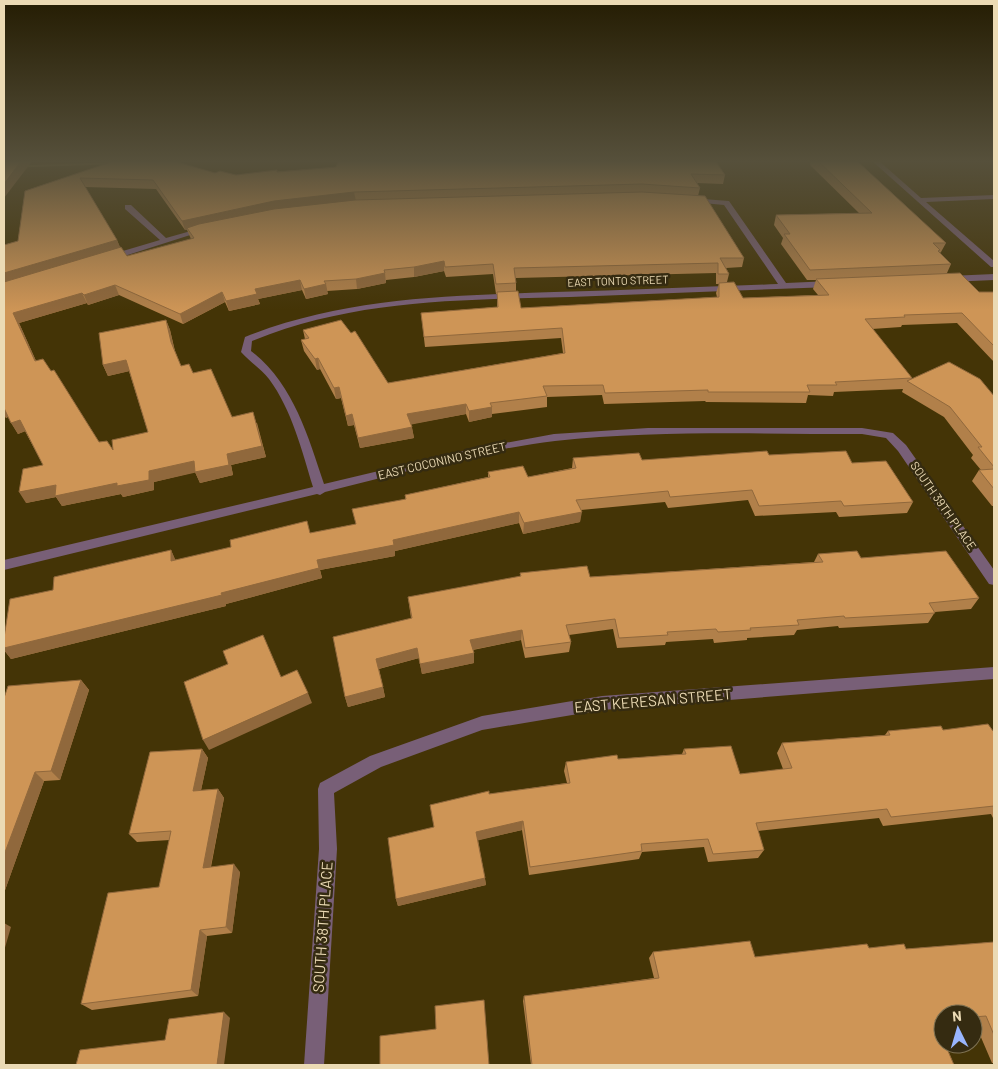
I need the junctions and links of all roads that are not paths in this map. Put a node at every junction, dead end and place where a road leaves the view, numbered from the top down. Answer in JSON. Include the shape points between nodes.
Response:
{"nodes":[{"id":1,"x":131,"y":210,"type":"edge"},
{"id":2,"x":733,"y":210,"type":"edge"},
{"id":3,"x":931,"y":210,"type":"edge"},
{"id":4,"x":215,"y":226,"type":"edge"},
{"id":5,"x":165,"y":240,"type":"junction"},
{"id":6,"x":98,"y":261,"type":"edge"},
{"id":7,"x":994,"y":265,"type":"edge"},
{"id":8,"x":994,"y":277,"type":"edge"},
{"id":9,"x":939,"y":280,"type":"edge"},
{"id":10,"x":842,"y":283,"type":"edge"},
{"id":11,"x":784,"y":286,"type":"junction"},
{"id":12,"x":889,"y":435,"type":"joint"},
{"id":13,"x":320,"y":491,"type":"junction"},
{"id":14,"x":4,"y":565,"type":"edge"},
{"id":15,"x":994,"y":580,"type":"edge"},
{"id":16,"x":994,"y":673,"type":"edge"},
{"id":17,"x":326,"y":789,"type":"joint"},
{"id":18,"x":314,"y":1065,"type":"edge"}],
"edges":[{"from":1,"to":5,"type":"street"},
{"from":2,"to":11,"type":"street"},
{"from":3,"to":7,"type":"street"},
{"from":4,"to":5,"type":"street"},
{"from":5,"to":6,"type":"street"},
{"from":8,"to":9,"type":"street"},
{"from":10,"to":11,"type":"street","name":"EAST TONTO STREET"},
{"from":11,"to":13,"type":"street","name":"EAST TONTO STREET","via":[[415,301],[346,310],[270,328],[248,339],[246,352],[263,365],[275,381],[301,435]]},
{"from":12,"to":13,"type":"street","name":"EAST COCONINO STREET","via":[[862,431],[592,434],[503,446]]},
{"from":12,"to":15,"type":"street","name":"SOUTH 39TH PLACE","via":[[913,462]]},
{"from":13,"to":14,"type":"street","name":"EAST COCONINO STREET"},
{"from":16,"to":17,"type":"street","name":"EAST KERESAN STREET","via":[[602,703],[482,723],[376,760]]},
{"from":17,"to":18,"type":"street","name":"SOUTH 38TH PLACE","via":[[328,849]]}]}
